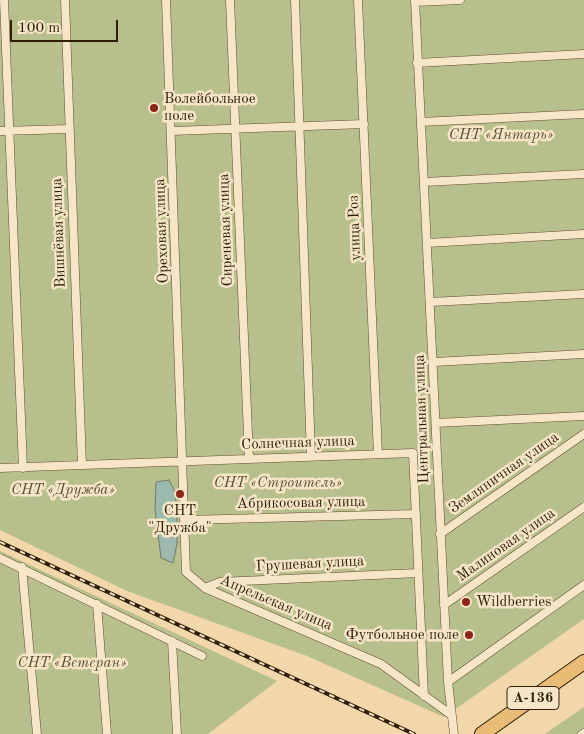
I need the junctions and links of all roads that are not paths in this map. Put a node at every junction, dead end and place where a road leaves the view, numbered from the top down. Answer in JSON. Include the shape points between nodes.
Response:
{"nodes":[{"id":1,"x":4,"y":0,"type":"edge"},
{"id":2,"x":65,"y":0,"type":"edge"},
{"id":3,"x":166,"y":0,"type":"edge"},
{"id":4,"x":230,"y":0,"type":"edge"},
{"id":5,"x":295,"y":0,"type":"edge"},
{"id":6,"x":358,"y":0,"type":"edge"},
{"id":7,"x":460,"y":0,"type":"edge"},
{"id":8,"x":415,"y":1,"type":"edge"},
{"id":9,"x":584,"y":54,"type":"edge"},
{"id":10,"x":417,"y":63,"type":"junction"},
{"id":11,"x":584,"y":114,"type":"edge"},
{"id":12,"x":421,"y":122,"type":"junction"},
{"id":13,"x":364,"y":124,"type":"junction"},
{"id":14,"x":300,"y":126,"type":"junction"},
{"id":15,"x":236,"y":128,"type":"junction"},
{"id":16,"x":69,"y":129,"type":"junction"},
{"id":17,"x":4,"y":130,"type":"edge"},
{"id":18,"x":172,"y":131,"type":"junction"},
{"id":19,"x":584,"y":174,"type":"edge"},
{"id":20,"x":424,"y":182,"type":"junction"},
{"id":21,"x":584,"y":234,"type":"edge"},
{"id":22,"x":427,"y":243,"type":"junction"},
{"id":23,"x":584,"y":294,"type":"edge"},
{"id":24,"x":431,"y":302,"type":"junction"},
{"id":25,"x":584,"y":354,"type":"edge"},
{"id":26,"x":434,"y":362,"type":"junction"},
{"id":27,"x":584,"y":416,"type":"edge"},
{"id":28,"x":436,"y":423,"type":"junction"},
{"id":29,"x":584,"y":434,"type":"edge"},
{"id":30,"x":378,"y":454,"type":"junction"},
{"id":31,"x":311,"y":456,"type":"junction"},
{"id":32,"x":249,"y":459,"type":"junction"},
{"id":33,"x":184,"y":462,"type":"junction"},
{"id":34,"x":82,"y":465,"type":"junction"},
{"id":35,"x":0,"y":468,"type":"edge"},
{"id":36,"x":23,"y":468,"type":"junction"},
{"id":37,"x":584,"y":507,"type":"edge"},
{"id":38,"x":416,"y":514,"type":"junction"},
{"id":39,"x":186,"y":520,"type":"junction"},
{"id":40,"x":440,"y":534,"type":"junction"},
{"id":41,"x":0,"y":558,"type":"edge"},
{"id":42,"x":22,"y":567,"type":"junction"},
{"id":43,"x":418,"y":573,"type":"junction"},
{"id":44,"x":584,"y":585,"type":"edge"},
{"id":45,"x":205,"y":588,"type":"junction"},
{"id":46,"x":97,"y":604,"type":"junction"},
{"id":47,"x":444,"y":605,"type":"junction"},
{"id":48,"x":172,"y":641,"type":"junction"},
{"id":49,"x":202,"y":656,"type":"dead end"},
{"id":50,"x":584,"y":662,"type":"edge"},
{"id":51,"x":584,"y":673,"type":"edge"},
{"id":52,"x":448,"y":682,"type":"junction"},
{"id":53,"x":424,"y":696,"type":"junction"},
{"id":54,"x":450,"y":714,"type":"junction"},
{"id":55,"x":37,"y":734,"type":"edge"},
{"id":56,"x":107,"y":734,"type":"edge"},
{"id":57,"x":177,"y":734,"type":"edge"},
{"id":58,"x":454,"y":734,"type":"edge"},
{"id":59,"x":482,"y":734,"type":"edge"},
{"id":60,"x":498,"y":734,"type":"edge"}],
"edges":[{"from":1,"to":17,"type":"street"},
{"from":2,"to":16,"type":"street","name":"Вишнёвая улица"},
{"from":3,"to":18,"type":"street","name":"Ореховая улица"},
{"from":4,"to":15,"type":"street","name":"Сиреневая улица"},
{"from":5,"to":14,"type":"street"},
{"from":6,"to":13,"type":"street","name":"улица Роз"},
{"from":7,"to":8,"type":"street"},
{"from":8,"to":10,"type":"street","name":"Центральная улица"},
{"from":9,"to":10,"type":"street"},
{"from":10,"to":12,"type":"street","name":"Центральная улица"},
{"from":11,"to":12,"type":"street"},
{"from":12,"to":20,"type":"street","name":"Центральная улица"},
{"from":13,"to":14,"type":"street"},
{"from":13,"to":30,"type":"street","name":"улица Роз"},
{"from":14,"to":15,"type":"street"},
{"from":14,"to":31,"type":"street"},
{"from":15,"to":18,"type":"street"},
{"from":15,"to":32,"type":"street","name":"Сиреневая улица"},
{"from":16,"to":17,"type":"street"},
{"from":16,"to":34,"type":"street","name":"Вишнёвая улица"},
{"from":17,"to":36,"type":"street"},
{"from":18,"to":33,"type":"street","name":"Ореховая улица"},
{"from":19,"to":20,"type":"street"},
{"from":20,"to":22,"type":"street","name":"Центральная улица"},
{"from":21,"to":22,"type":"street"},
{"from":22,"to":24,"type":"street","name":"Центральная улица"},
{"from":23,"to":24,"type":"street"},
{"from":24,"to":26,"type":"street","name":"Центральная улица"},
{"from":25,"to":26,"type":"street"},
{"from":26,"to":28,"type":"street","name":"Центральная улица"},
{"from":27,"to":28,"type":"street"},
{"from":28,"to":40,"type":"street","name":"Центральная улица"},
{"from":29,"to":40,"type":"street","name":"Земляничная улица"},
{"from":30,"to":31,"type":"street","name":"Солнечная улица"},
{"from":30,"to":38,"type":"street","name":"Солнечная улица","via":[[413,453]]},
{"from":31,"to":32,"type":"street","name":"Солнечная улица"},
{"from":32,"to":33,"type":"street","name":"Солнечная улица"},
{"from":33,"to":34,"type":"street","name":"Солнечная улица"},
{"from":33,"to":39,"type":"street","name":"Апрельская улица"},
{"from":34,"to":36,"type":"street","name":"Солнечная улица"},
{"from":35,"to":36,"type":"street","name":"Солнечная улица"},
{"from":37,"to":47,"type":"street","name":"Малиновая улица"},
{"from":38,"to":39,"type":"street","name":"Абрикосовая улица"},
{"from":38,"to":43,"type":"street"},
{"from":39,"to":45,"type":"street","name":"Апрельская улица","via":[[186,572]]},
{"from":40,"to":47,"type":"street","name":"Центральная улица"},
{"from":41,"to":42,"type":"street"},
{"from":42,"to":46,"type":"street"},
{"from":42,"to":55,"type":"street"},
{"from":43,"to":45,"type":"street","name":"Грушевая улица","via":[[220,582]]},
{"from":43,"to":53,"type":"street"},
{"from":44,"to":52,"type":"street"},
{"from":45,"to":53,"type":"street","name":"Апрельская улица","via":[[381,664]]},
{"from":46,"to":48,"type":"street"},
{"from":46,"to":56,"type":"street"},
{"from":47,"to":52,"type":"street","name":"Центральная улица"},
{"from":48,"to":49,"type":"street"},
{"from":48,"to":57,"type":"street"},
{"from":50,"to":59,"type":"highway","number":"А-136"},
{"from":51,"to":60,"type":"highway","number":"А-136"},
{"from":52,"to":54,"type":"street","name":"Центральная улица"},
{"from":53,"to":54,"type":"street","name":"Апрельская улица"},
{"from":54,"to":58,"type":"street","name":"Центральная улица"}]}
